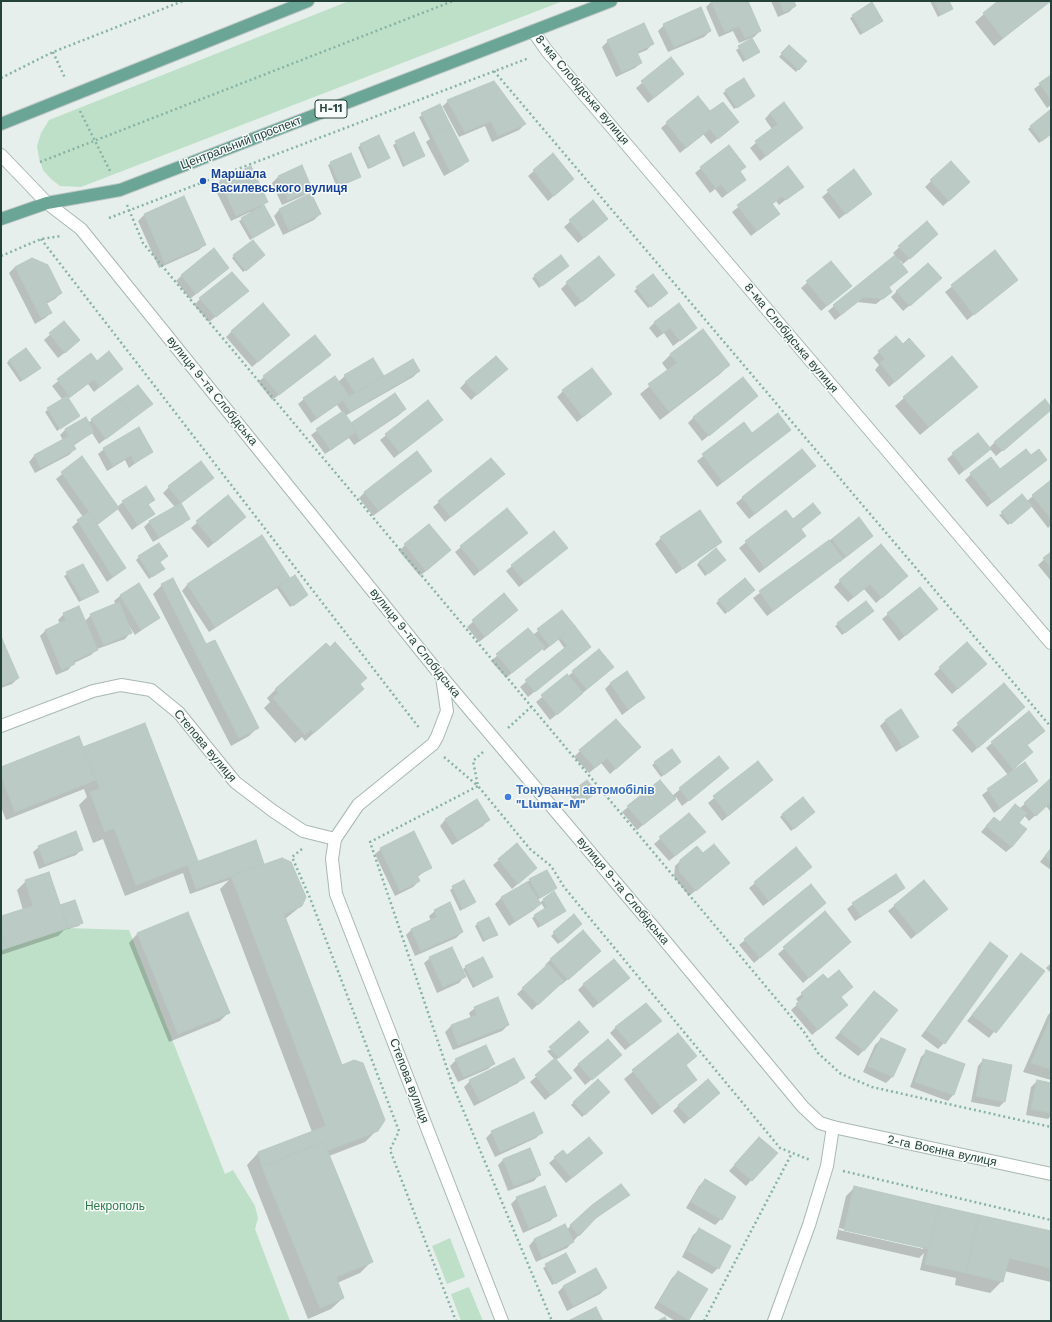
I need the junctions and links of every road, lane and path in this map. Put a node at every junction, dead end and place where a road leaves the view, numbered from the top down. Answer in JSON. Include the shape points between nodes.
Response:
{"nodes":[{"id":1,"x":183,"y":1,"type":"edge"},
{"id":2,"x":308,"y":1,"type":"edge"},
{"id":3,"x":452,"y":1,"type":"edge"},
{"id":4,"x":611,"y":1,"type":"edge"},
{"id":5,"x":533,"y":31,"type":"junction"},
{"id":6,"x":547,"y":51,"type":"junction"},
{"id":7,"x":53,"y":52,"type":"junction"},
{"id":8,"x":494,"y":71,"type":"junction"},
{"id":9,"x":1,"y":78,"type":"edge"},
{"id":10,"x":65,"y":78,"type":"dead end"},
{"id":11,"x":78,"y":108,"type":"dead end"},
{"id":12,"x":1,"y":124,"type":"edge"},
{"id":13,"x":94,"y":141,"type":"junction"},
{"id":14,"x":1,"y":155,"type":"edge"},
{"id":15,"x":40,"y":162,"type":"dead end"},
{"id":16,"x":112,"y":175,"type":"dead end"},
{"id":17,"x":47,"y":203,"type":"junction"},
{"id":18,"x":129,"y":211,"type":"junction"},
{"id":19,"x":109,"y":218,"type":"dead end"},
{"id":20,"x":1,"y":219,"type":"edge"},
{"id":21,"x":64,"y":236,"type":"dead end"},
{"id":22,"x":41,"y":239,"type":"junction"},
{"id":23,"x":1,"y":256,"type":"edge"},
{"id":24,"x":1051,"y":643,"type":"edge"},
{"id":25,"x":442,"y":677,"type":"junction"},
{"id":26,"x":414,"y":722,"type":"dead end"},
{"id":27,"x":1,"y":726,"type":"edge"},
{"id":28,"x":1051,"y":727,"type":"edge"},
{"id":29,"x":446,"y":760,"type":"dead end"},
{"id":30,"x":478,"y":786,"type":"junction"},
{"id":31,"x":303,"y":831,"type":"junction"},
{"id":32,"x":335,"y":839,"type":"junction"},
{"id":33,"x":833,"y":1127,"type":"junction"},
{"id":34,"x":1051,"y":1127,"type":"edge"},
{"id":35,"x":792,"y":1153,"type":"junction"},
{"id":36,"x":805,"y":1158,"type":"dead end"},
{"id":37,"x":848,"y":1173,"type":"dead end"},
{"id":38,"x":1051,"y":1174,"type":"edge"},
{"id":39,"x":1051,"y":1220,"type":"edge"},
{"id":40,"x":456,"y":1321,"type":"edge"},
{"id":41,"x":502,"y":1321,"type":"edge"},
{"id":42,"x":552,"y":1321,"type":"edge"},
{"id":43,"x":704,"y":1321,"type":"edge"},
{"id":44,"x":774,"y":1321,"type":"edge"}],
"edges":[{"from":1,"to":7,"type":"path"},
{"from":2,"to":12,"type":"main road"},
{"from":3,"to":13,"type":"path"},
{"from":4,"to":5,"type":"main road","name":"Центральний проспект","number":"Н-11"},
{"from":5,"to":6,"type":"street","name":"8-ма Слобідська вулиця"},
{"from":5,"to":17,"type":"main road","name":"Центральний проспект","number":"Н-11","via":[[120,190]]},
{"from":6,"to":8,"type":"path"},
{"from":6,"to":24,"type":"street","name":"8-ма Слобідська вулиця"},
{"from":7,"to":9,"type":"path"},
{"from":7,"to":10,"type":"path"},
{"from":8,"to":18,"type":"path"},
{"from":8,"to":28,"type":"path"},
{"from":11,"to":13,"type":"path"},
{"from":13,"to":15,"type":"path"},
{"from":13,"to":16,"type":"path"},
{"from":14,"to":17,"type":"street","name":"вулиця 9-та Слобідська"},
{"from":17,"to":20,"type":"main road","name":"Центральний проспект","number":"Н-11"},
{"from":17,"to":25,"type":"street","name":"вулиця 9-та Слобідська","via":[[81,229]]},
{"from":18,"to":19,"type":"path"},
{"from":18,"to":34,"type":"path","via":[[143,243],[804,1032],[818,1053],[841,1074],[872,1087]]},
{"from":21,"to":22,"type":"path"},
{"from":22,"to":23,"type":"path"},
{"from":22,"to":26,"type":"path"},
{"from":25,"to":32,"type":"street","name":"Степова вулиця","via":[[447,711],[433,744],[358,805]]},
{"from":25,"to":33,"type":"street","name":"вулиця 9-та Слобідська","via":[[803,1107],[820,1123]]},
{"from":27,"to":31,"type":"street","name":"Степова вулиця","via":[[93,691],[121,685],[151,690],[179,713],[235,782]]},
{"from":29,"to":30,"type":"path"},
{"from":30,"to":35,"type":"path","via":[[530,849],[551,866],[564,887],[780,1148]]},
{"from":30,"to":42,"type":"path","via":[[370,842],[453,1086]]},
{"from":31,"to":32,"type":"street","name":"Степова вулиця"},
{"from":31,"to":40,"type":"path","via":[[303,849],[292,857],[399,1131],[390,1150]]},
{"from":32,"to":41,"type":"street","name":"Степова вулиця","via":[[332,858],[336,894]]},
{"from":33,"to":38,"type":"street","name":"2-га Воєнна вулиця"},
{"from":33,"to":44,"type":"street","via":[[827,1166],[809,1225]]},
{"from":35,"to":36,"type":"path"},
{"from":35,"to":43,"type":"path"},
{"from":37,"to":39,"type":"path"}]}
